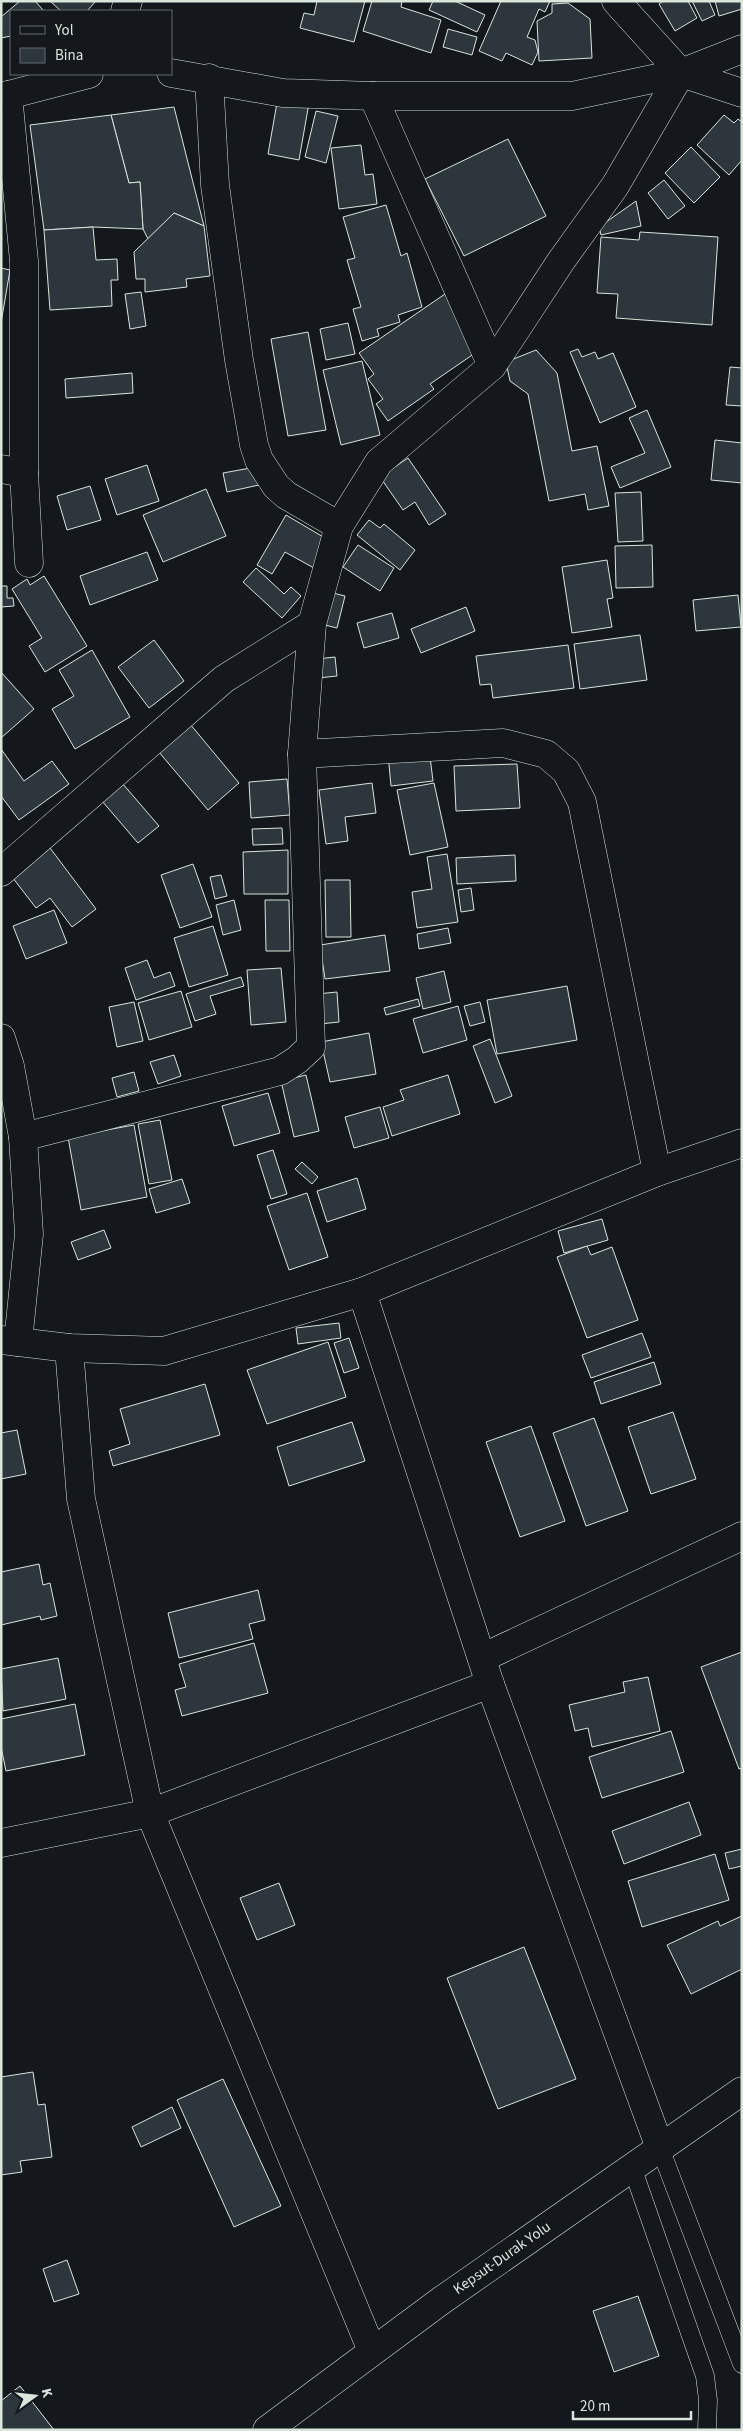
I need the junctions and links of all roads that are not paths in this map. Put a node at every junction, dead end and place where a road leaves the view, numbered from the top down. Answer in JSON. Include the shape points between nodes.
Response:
{"nodes":[{"id":1,"x":616,"y":1,"type":"edge"},
{"id":2,"x":742,"y":50,"type":"edge"},
{"id":3,"x":172,"y":73,"type":"edge"},
{"id":4,"x":681,"y":73,"type":"junction"},
{"id":5,"x":85,"y":75,"type":"edge"},
{"id":6,"x":209,"y":78,"type":"junction"},
{"id":7,"x":742,"y":93,"type":"edge"},
{"id":8,"x":5,"y":96,"type":"edge"},
{"id":9,"x":373,"y":96,"type":"junction"},
{"id":10,"x":492,"y":366,"type":"junction"},
{"id":11,"x":12,"y":471,"type":"edge"},
{"id":12,"x":339,"y":526,"type":"junction"},
{"id":13,"x":29,"y":563,"type":"dead end"},
{"id":14,"x":312,"y":624,"type":"junction"},
{"id":15,"x":302,"y":754,"type":"junction"},
{"id":16,"x":1,"y":872,"type":"edge"},
{"id":17,"x":1,"y":1038,"type":"edge"},
{"id":18,"x":23,"y":1137,"type":"junction"},
{"id":19,"x":742,"y":1143,"type":"edge"},
{"id":20,"x":658,"y":1172,"type":"junction"},
{"id":21,"x":362,"y":1292,"type":"junction"},
{"id":22,"x":9,"y":1341,"type":"edge"},
{"id":23,"x":69,"y":1348,"type":"junction"},
{"id":24,"x":742,"y":1536,"type":"edge"},
{"id":25,"x":482,"y":1658,"type":"junction"},
{"id":26,"x":490,"y":1684,"type":"junction"},
{"id":27,"x":150,"y":1813,"type":"junction"},
{"id":28,"x":1,"y":1843,"type":"edge"},
{"id":29,"x":742,"y":2091,"type":"edge"},
{"id":30,"x":660,"y":2148,"type":"junction"},
{"id":31,"x":632,"y":2167,"type":"junction"},
{"id":32,"x":372,"y":2351,"type":"junction"},
{"id":33,"x":742,"y":2364,"type":"edge"},
{"id":34,"x":267,"y":2430,"type":"edge"},
{"id":35,"x":707,"y":2430,"type":"edge"}],
"edges":[{"from":1,"to":4,"type":"street"},
{"from":2,"to":4,"type":"street"},
{"from":3,"to":6,"type":"street"},
{"from":4,"to":7,"type":"street"},
{"from":4,"to":9,"type":"street","via":[[572,96]]},
{"from":4,"to":10,"type":"street","via":[[615,186]]},
{"from":5,"to":8,"type":"street"},
{"from":6,"to":9,"type":"street","via":[[283,93]]},
{"from":6,"to":12,"type":"street","via":[[216,185],[239,360],[254,445],[259,460],[276,486]]},
{"from":8,"to":11,"type":"street","via":[[24,262]]},
{"from":9,"to":10,"type":"street"},
{"from":10,"to":12,"type":"street","via":[[379,462]]},
{"from":11,"to":13,"type":"street"},
{"from":12,"to":14,"type":"street"},
{"from":14,"to":15,"type":"street"},
{"from":14,"to":16,"type":"street","via":[[224,679]]},
{"from":15,"to":18,"type":"street","via":[[311,1047],[280,1070]]},
{"from":15,"to":20,"type":"street","via":[[504,743],[546,754],[566,771],[582,802]]},
{"from":17,"to":18,"type":"street","via":[[10,1066]]},
{"from":18,"to":22,"type":"street","via":[[29,1234]]},
{"from":19,"to":20,"type":"street"},
{"from":20,"to":21,"type":"street"},
{"from":21,"to":23,"type":"street","via":[[164,1351]]},
{"from":21,"to":25,"type":"street"},
{"from":22,"to":23,"type":"street"},
{"from":23,"to":27,"type":"street","via":[[81,1499]]},
{"from":24,"to":25,"type":"street"},
{"from":25,"to":26,"type":"street"},
{"from":26,"to":27,"type":"street"},
{"from":26,"to":30,"type":"street"},
{"from":27,"to":28,"type":"street"},
{"from":27,"to":32,"type":"street"},
{"from":29,"to":30,"type":"street","name":"Kepsut-Durak Yolu"},
{"from":30,"to":31,"type":"street","name":"Kepsut-Durak Yolu"},
{"from":30,"to":33,"type":"lane"},
{"from":31,"to":32,"type":"street","name":"Kepsut-Durak Yolu"},
{"from":31,"to":35,"type":"lane","via":[[705,2376]]},
{"from":32,"to":34,"type":"street","name":"Kepsut-Durak Yolu"}]}
